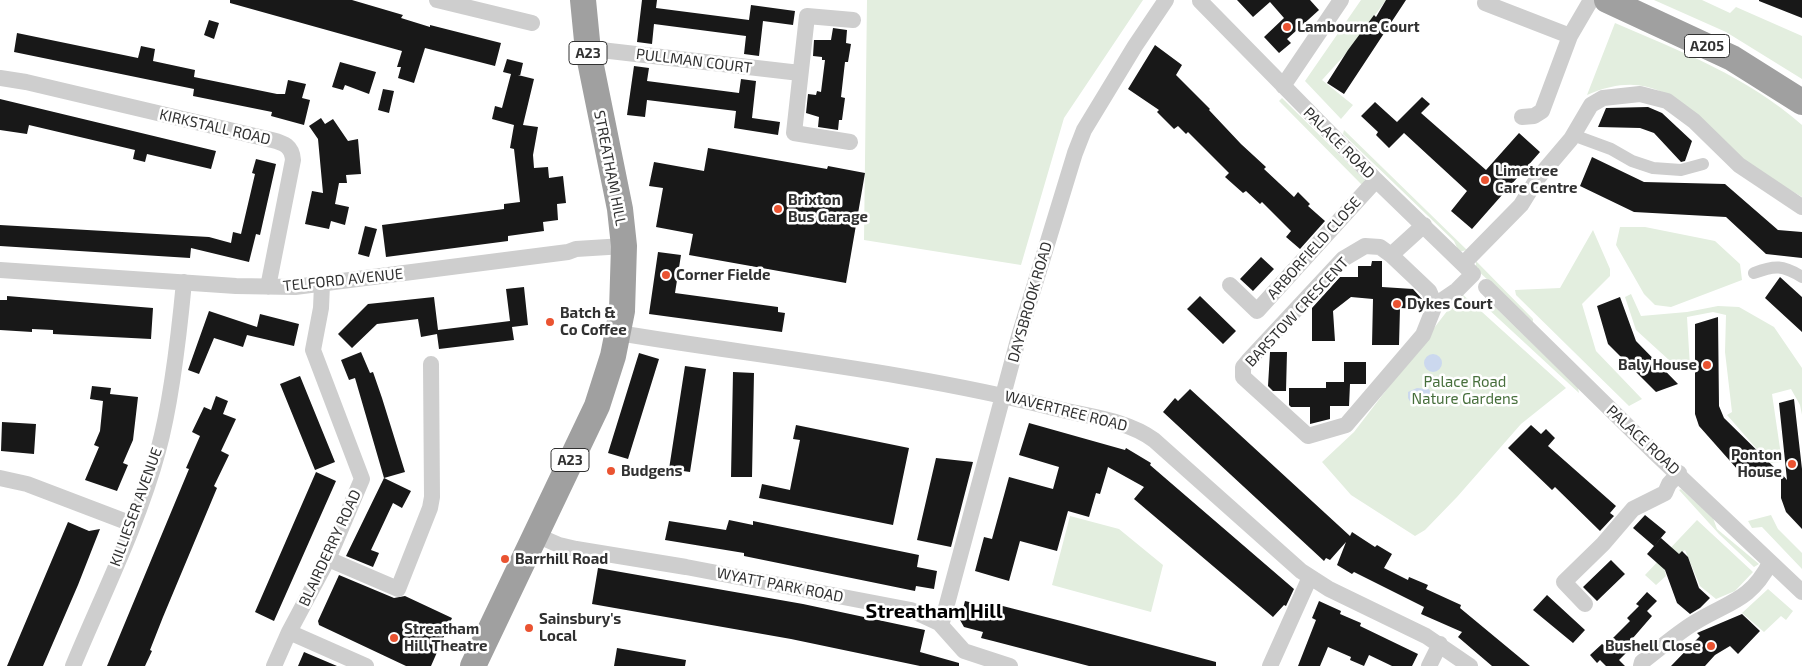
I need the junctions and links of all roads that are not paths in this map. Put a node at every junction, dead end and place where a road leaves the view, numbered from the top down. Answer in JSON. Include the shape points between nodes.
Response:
{"nodes":[{"id":1,"x":437,"y":0,"type":"edge"},
{"id":2,"x":583,"y":0,"type":"edge"},
{"id":3,"x":1166,"y":0,"type":"edge"},
{"id":4,"x":1342,"y":0,"type":"edge"},
{"id":5,"x":1591,"y":0,"type":"edge"},
{"id":6,"x":1607,"y":0,"type":"edge"},
{"id":7,"x":1200,"y":1,"type":"edge"},
{"id":8,"x":1485,"y":3,"type":"dead end"},
{"id":9,"x":853,"y":20,"type":"dead end"},
{"id":10,"x":532,"y":23,"type":"dead end"},
{"id":11,"x":1570,"y":36,"type":"junction"},
{"id":12,"x":588,"y":51,"type":"junction"},
{"id":13,"x":800,"y":73,"type":"junction"},
{"id":14,"x":0,"y":78,"type":"edge"},
{"id":15,"x":1283,"y":86,"type":"junction"},
{"id":16,"x":1802,"y":102,"type":"edge"},
{"id":17,"x":1522,"y":117,"type":"dead end"},
{"id":18,"x":1573,"y":135,"type":"junction"},
{"id":19,"x":850,"y":142,"type":"dead end"},
{"id":20,"x":1703,"y":164,"type":"dead end"},
{"id":21,"x":1376,"y":180,"type":"junction"},
{"id":22,"x":1802,"y":207,"type":"edge"},
{"id":23,"x":1424,"y":225,"type":"junction"},
{"id":24,"x":624,"y":246,"type":"junction"},
{"id":25,"x":1391,"y":255,"type":"junction"},
{"id":26,"x":0,"y":270,"type":"edge"},
{"id":27,"x":1754,"y":273,"type":"dead end"},
{"id":28,"x":1476,"y":277,"type":"junction"},
{"id":29,"x":1802,"y":277,"type":"edge"},
{"id":30,"x":184,"y":282,"type":"junction"},
{"id":31,"x":322,"y":285,"type":"junction"},
{"id":32,"x":1230,"y":285,"type":"dead end"},
{"id":33,"x":268,"y":287,"type":"junction"},
{"id":34,"x":1435,"y":305,"type":"junction"},
{"id":35,"x":618,"y":333,"type":"junction"},
{"id":36,"x":431,"y":364,"type":"dead end"},
{"id":37,"x":1004,"y":396,"type":"junction"},
{"id":38,"x":1679,"y":473,"type":"junction"},
{"id":39,"x":0,"y":478,"type":"edge"},
{"id":40,"x":132,"y":524,"type":"junction"},
{"id":41,"x":536,"y":535,"type":"junction"},
{"id":42,"x":328,"y":558,"type":"junction"},
{"id":43,"x":1770,"y":563,"type":"junction"},
{"id":44,"x":1310,"y":577,"type":"junction"},
{"id":45,"x":1802,"y":592,"type":"edge"},
{"id":46,"x":1585,"y":604,"type":"dead end"},
{"id":47,"x":939,"y":623,"type":"junction"},
{"id":48,"x":289,"y":632,"type":"junction"},
{"id":49,"x":1440,"y":644,"type":"junction"},
{"id":50,"x":73,"y":666,"type":"edge"},
{"id":51,"x":274,"y":666,"type":"edge"},
{"id":52,"x":366,"y":666,"type":"edge"},
{"id":53,"x":473,"y":666,"type":"edge"},
{"id":54,"x":1010,"y":666,"type":"edge"},
{"id":55,"x":1270,"y":666,"type":"edge"},
{"id":56,"x":1429,"y":666,"type":"edge"},
{"id":57,"x":1470,"y":666,"type":"edge"},
{"id":58,"x":1641,"y":666,"type":"edge"}],
"edges":[{"from":1,"to":10,"type":"street"},
{"from":2,"to":12,"type":"highway","name":"STREATHAM HILL","number":"A23"},
{"from":3,"to":37,"type":"street","name":"DAYSBROOK ROAD","via":[[1084,130]]},
{"from":4,"to":15,"type":"street"},
{"from":5,"to":11,"type":"street"},
{"from":6,"to":16,"type":"highway","number":"A205","via":[[1732,58]]},
{"from":7,"to":15,"type":"street","name":"PALACE ROAD"},
{"from":8,"to":11,"type":"street"},
{"from":9,"to":13,"type":"street","via":[[807,16]]},
{"from":11,"to":17,"type":"street","via":[[1542,111]]},
{"from":12,"to":13,"type":"street","name":"PULLMAN COURT"},
{"from":12,"to":24,"type":"highway","name":"STREATHAM HILL","number":"A23","via":[[615,181]]},
{"from":13,"to":19,"type":"street","via":[[794,133]]},
{"from":14,"to":33,"type":"street","name":"KIRKSTALL ROAD","via":[[288,146],[293,160]]},
{"from":15,"to":21,"type":"street","name":"PALACE ROAD"},
{"from":18,"to":20,"type":"street","via":[[1653,168],[1681,170]]},
{"from":18,"to":22,"type":"street","via":[[1591,105],[1603,98],[1640,94],[1667,101],[1694,121],[1739,165]]},
{"from":18,"to":28,"type":"street","via":[[1537,179]]},
{"from":21,"to":23,"type":"street","name":"PALACE ROAD"},
{"from":21,"to":32,"type":"street","name":"ARBORFIELD CLOSE","via":[[1257,311]]},
{"from":23,"to":25,"type":"street"},
{"from":23,"to":28,"type":"street","name":"PALACE ROAD"},
{"from":24,"to":31,"type":"street","name":"TELFORD AVENUE","via":[[576,249]]},
{"from":24,"to":35,"type":"highway","name":"STREATHAM HILL","number":"A23","via":[[623,300]]},
{"from":25,"to":34,"type":"street","name":"BARSTOW CRESCENT","via":[[1429,291]]},
{"from":25,"to":34,"type":"street","name":"BARSTOW CRESCENT","via":[[1380,247],[1365,246],[1343,259],[1248,361],[1243,367],[1243,376],[1308,436],[1346,425],[1423,335]]},
{"from":26,"to":30,"type":"street","name":"TELFORD AVENUE"},
{"from":27,"to":29,"type":"street","via":[[1769,267],[1786,268]]},
{"from":28,"to":34,"type":"street"},
{"from":28,"to":38,"type":"street","name":"PALACE ROAD"},
{"from":30,"to":33,"type":"street","name":"TELFORD AVENUE"},
{"from":30,"to":40,"type":"street","name":"KILLIESER AVENUE","via":[[160,439]]},
{"from":31,"to":33,"type":"street","name":"TELFORD AVENUE"},
{"from":31,"to":42,"type":"street","name":"BLAIRDERRY ROAD","via":[[314,350],[362,479]]},
{"from":35,"to":37,"type":"street","name":"WAVERTREE ROAD","via":[[778,355]]},
{"from":35,"to":41,"type":"highway","name":"STREATHAM HILL","number":"A23","via":[[597,406]]},
{"from":36,"to":42,"type":"street","via":[[432,497],[398,589]]},
{"from":37,"to":44,"type":"street","name":"WAVERTREE ROAD","via":[[1123,425],[1145,434]]},
{"from":37,"to":47,"type":"street","name":"DAYSBROOK ROAD"},
{"from":38,"to":43,"type":"street","name":"PALACE ROAD"},
{"from":38,"to":46,"type":"street","via":[[1665,493],[1633,508],[1603,544],[1564,582]]},
{"from":39,"to":40,"type":"street","via":[[41,489]]},
{"from":40,"to":50,"type":"street","name":"KILLIESER AVENUE"},
{"from":41,"to":47,"type":"street","name":"WYATT PARK ROAD","via":[[567,548],[903,608]]},
{"from":41,"to":53,"type":"highway","name":"STREATHAM HILL","number":"A23"},
{"from":42,"to":48,"type":"street","name":"BLAIRDERRY ROAD"},
{"from":43,"to":45,"type":"street","name":"PALACE ROAD"},
{"from":43,"to":58,"type":"street","via":[[1758,584],[1738,601],[1698,620]]},
{"from":44,"to":49,"type":"street","name":"WAVERTREE ROAD"},
{"from":44,"to":55,"type":"street"},
{"from":47,"to":54,"type":"street","name":"WYATT PARK ROAD","via":[[964,651]]},
{"from":48,"to":51,"type":"street","name":"BLAIRDERRY ROAD"},
{"from":48,"to":52,"type":"street"},
{"from":49,"to":56,"type":"street"},
{"from":49,"to":57,"type":"street","name":"WAVERTREE ROAD"}]}
